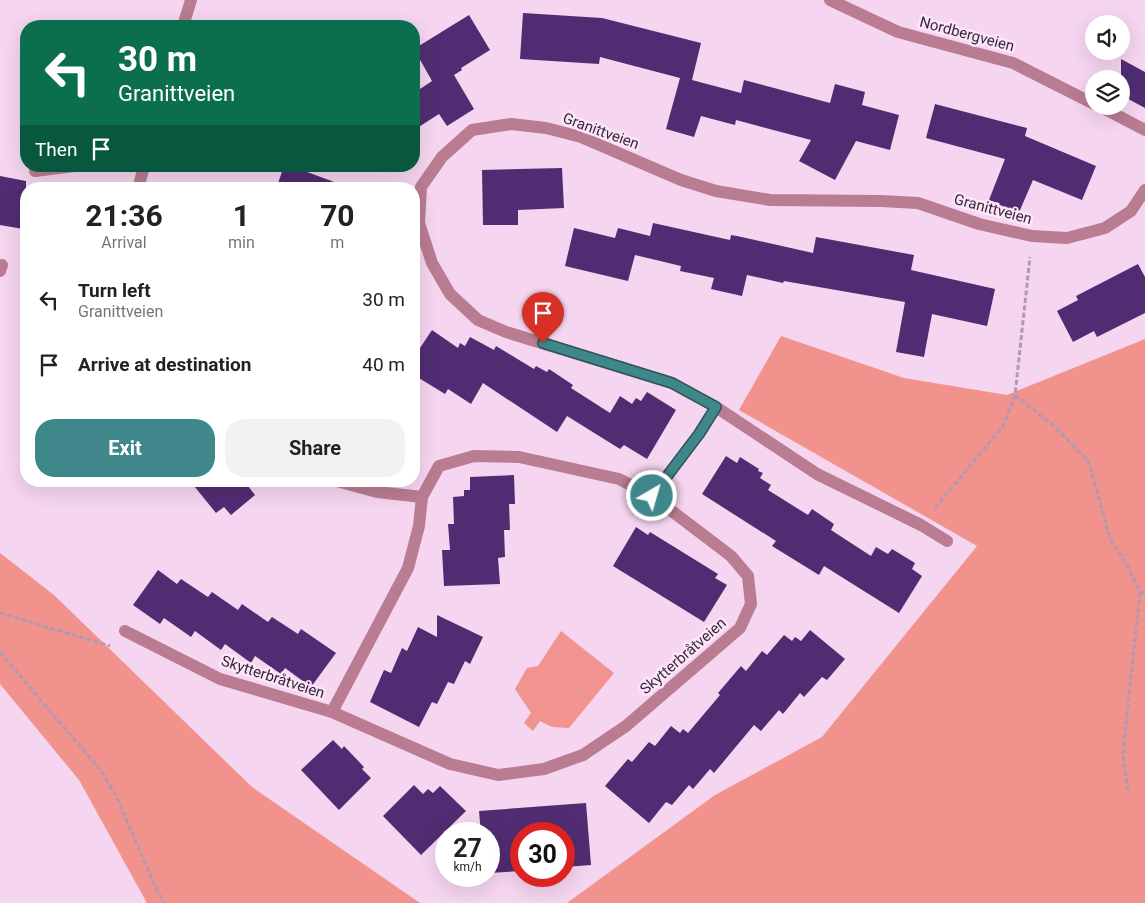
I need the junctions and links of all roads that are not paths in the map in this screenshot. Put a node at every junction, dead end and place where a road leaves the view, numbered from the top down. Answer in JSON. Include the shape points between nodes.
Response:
{"nodes":[{"id":1,"x":191,"y":0,"type":"edge"},
{"id":2,"x":830,"y":0,"type":"edge"},
{"id":3,"x":185,"y":20,"type":"edge"},
{"id":4,"x":1085,"y":99,"type":"edge"},
{"id":5,"x":1116,"y":115,"type":"edge"},
{"id":6,"x":1145,"y":130,"type":"edge"},
{"id":7,"x":1145,"y":190,"type":"edge"},
{"id":8,"x":420,"y":205,"type":"edge"},
{"id":9,"x":420,"y":226,"type":"edge"},
{"id":10,"x":716,"y":407,"type":"junction"},
{"id":11,"x":359,"y":487,"type":"edge"},
{"id":12,"x":652,"y":496,"type":"junction"},
{"id":13,"x":422,"y":497,"type":"junction"},
{"id":14,"x":947,"y":541,"type":"dead end"},
{"id":15,"x":125,"y":631,"type":"dead end"},
{"id":16,"x":332,"y":712,"type":"junction"}],
"edges":[{"from":1,"to":3,"type":"street"},
{"from":2,"to":4,"type":"street","name":"Nordbergveien","via":[[898,32],[1013,63]]},
{"from":5,"to":6,"type":"street"},
{"from":7,"to":8,"type":"street","name":"Granittveien","via":[[1131,211],[1105,228],[1067,238],[1032,236],[979,224],[918,203],[770,200],[716,191],[681,180],[581,137],[511,124],[472,130],[442,157],[421,187]]},
{"from":9,"to":10,"type":"street","name":"Granittveien","via":[[432,263],[450,294],[478,320],[506,332],[672,383]]},
{"from":10,"to":12,"type":"street"},
{"from":10,"to":14,"type":"street","name":"Granittveien","via":[[816,474]]},
{"from":11,"to":13,"type":"street"},
{"from":12,"to":13,"type":"street","name":"Skytterbråtveien","via":[[619,479],[518,458],[474,456],[440,466]]},
{"from":12,"to":16,"type":"street","name":"Skytterbråtveien","via":[[731,556],[748,576],[751,604],[740,628],[626,726],[582,755],[544,769],[498,775],[450,764]]},
{"from":13,"to":16,"type":"street","name":"Skytterbråtveien","via":[[419,526],[408,568]]},
{"from":15,"to":16,"type":"street","name":"Skytterbråtveien","via":[[220,679]]}]}
